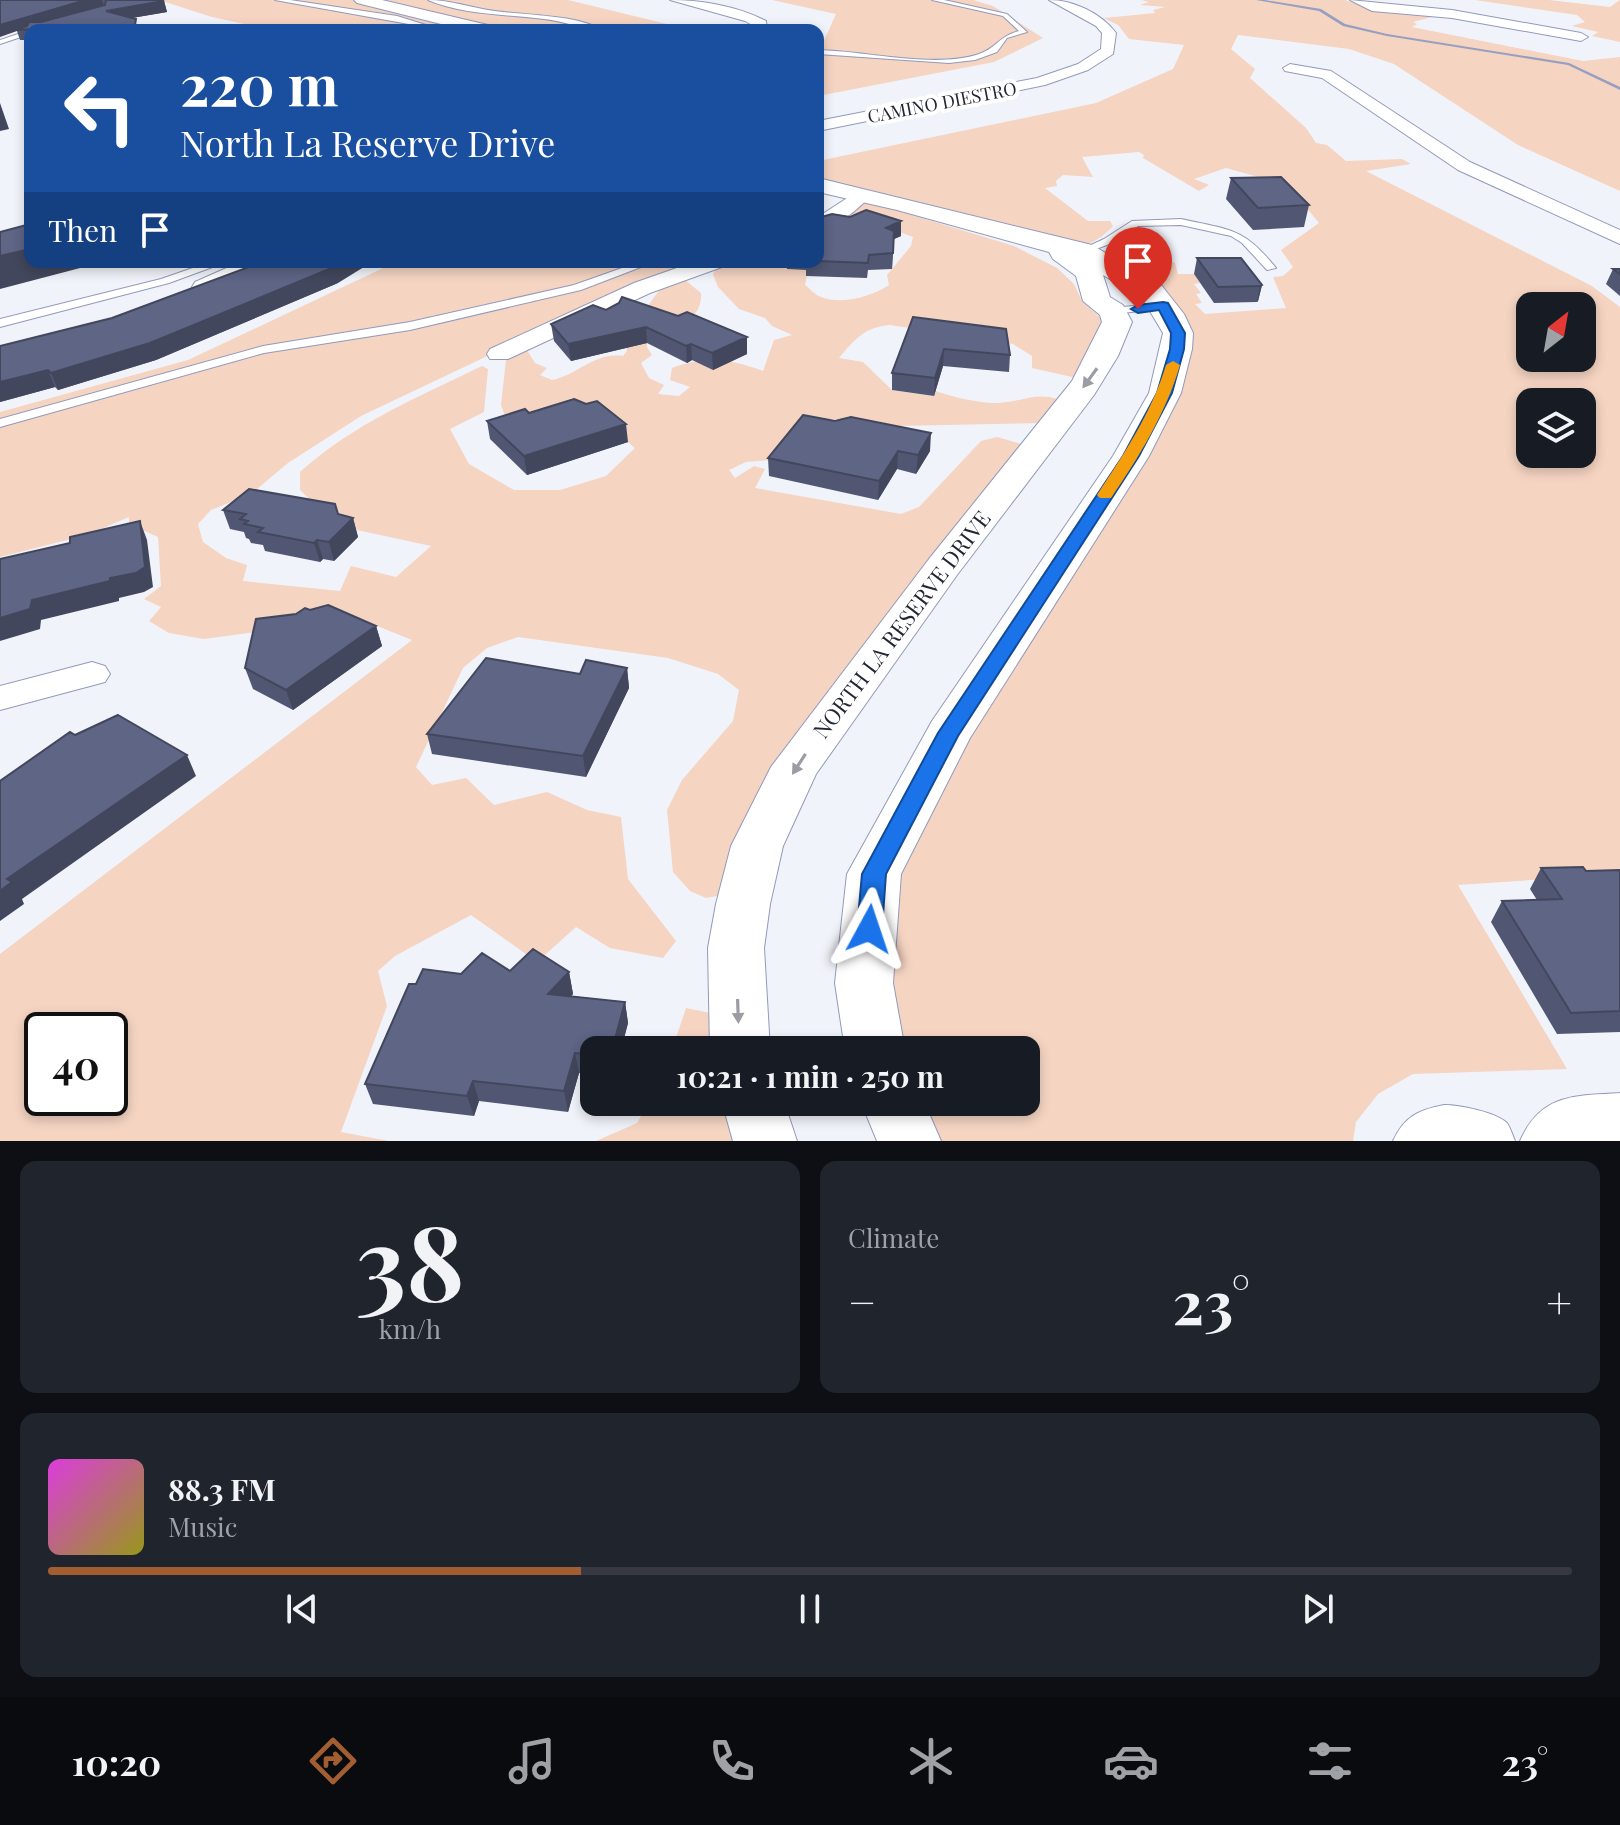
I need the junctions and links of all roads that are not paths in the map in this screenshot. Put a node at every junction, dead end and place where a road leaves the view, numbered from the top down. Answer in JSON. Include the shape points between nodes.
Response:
{"nodes":[{"id":1,"x":278,"y":0,"type":"edge"},
{"id":2,"x":362,"y":0,"type":"edge"},
{"id":3,"x":431,"y":0,"type":"edge"},
{"id":4,"x":676,"y":0,"type":"edge"},
{"id":5,"x":935,"y":0,"type":"edge"},
{"id":6,"x":1055,"y":0,"type":"edge"},
{"id":7,"x":1356,"y":0,"type":"edge"},
{"id":8,"x":422,"y":24,"type":"edge"},
{"id":9,"x":461,"y":24,"type":"edge"},
{"id":10,"x":576,"y":24,"type":"edge"},
{"id":11,"x":761,"y":24,"type":"edge"},
{"id":12,"x":24,"y":34,"type":"edge"},
{"id":13,"x":1581,"y":37,"type":"dead end"},
{"id":14,"x":0,"y":42,"type":"edge"},
{"id":15,"x":824,"y":52,"type":"edge"},
{"id":16,"x":1290,"y":68,"type":"dead end"},
{"id":17,"x":1066,"y":73,"type":"junction"},
{"id":18,"x":824,"y":119,"type":"edge"},
{"id":19,"x":824,"y":125,"type":"edge"},
{"id":20,"x":824,"y":186,"type":"edge"},
{"id":21,"x":861,"y":195,"type":"junction"},
{"id":22,"x":824,"y":222,"type":"edge"},
{"id":23,"x":1620,"y":238,"type":"edge"},
{"id":24,"x":203,"y":268,"type":"edge"},
{"id":25,"x":245,"y":268,"type":"edge"},
{"id":26,"x":632,"y":268,"type":"edge"},
{"id":27,"x":697,"y":268,"type":"edge"},
{"id":28,"x":1271,"y":268,"type":"dead end"},
{"id":29,"x":1107,"y":280,"type":"junction"},
{"id":30,"x":138,"y":311,"type":"edge"},
{"id":31,"x":0,"y":323,"type":"edge"},
{"id":32,"x":499,"y":354,"type":"dead end"},
{"id":33,"x":0,"y":423,"type":"edge"},
{"id":34,"x":92,"y":674,"type":"dead end"},
{"id":35,"x":0,"y":698,"type":"edge"},
{"id":36,"x":739,"y":1036,"type":"edge"},
{"id":37,"x":873,"y":1036,"type":"edge"},
{"id":38,"x":757,"y":1116,"type":"edge"},
{"id":39,"x":898,"y":1116,"type":"edge"},
{"id":40,"x":1620,"y":1117,"type":"edge"},
{"id":41,"x":765,"y":1141,"type":"edge"},
{"id":42,"x":909,"y":1141,"type":"edge"},
{"id":43,"x":1419,"y":1141,"type":"edge"},
{"id":44,"x":1489,"y":1141,"type":"edge"},
{"id":45,"x":1546,"y":1141,"type":"edge"}],
"edges":[{"from":1,"to":8,"type":"lane"},
{"from":2,"to":9,"type":"street"},
{"from":3,"to":10,"type":"lane"},
{"from":4,"to":11,"type":"street"},
{"from":5,"to":15,"type":"lane","via":[[1005,15],[1024,32],[1005,37],[988,52],[947,63]]},
{"from":6,"to":17,"type":"street","name":"CAMINO DIESTRO","via":[[1101,23],[1111,42],[1103,56]]},
{"from":7,"to":13,"type":"street","via":[[1372,7],[1452,14]]},
{"from":12,"to":14,"type":"lane"},
{"from":16,"to":23,"type":"street","via":[[1326,74],[1464,166]]},
{"from":17,"to":18,"type":"street","name":"CAMINO DIESTRO"},
{"from":17,"to":19,"type":"street","name":"CAMINO DIESTRO"},
{"from":20,"to":21,"type":"street"},
{"from":21,"to":22,"type":"street"},
{"from":21,"to":29,"type":"street"},
{"from":24,"to":31,"type":"lane"},
{"from":25,"to":30,"type":"street"},
{"from":26,"to":33,"type":"lane","via":[[577,288],[410,326],[263,350]]},
{"from":27,"to":32,"type":"street"},
{"from":28,"to":29,"type":"lane","via":[[1234,234],[1181,222],[1136,223],[1108,241]]},
{"from":29,"to":36,"type":"street","name":"NORTH LA RESERVE DRIVE","one_way":true,"via":[[1117,322],[1101,363],[795,767],[757,846],[743,904],[736,948]]},
{"from":29,"to":37,"type":"street","via":[[1178,333],[1165,393],[1131,456],[949,733],[874,874],[864,983]]},
{"from":34,"to":35,"type":"street"},
{"from":38,"to":41,"type":"street"},
{"from":39,"to":42,"type":"street"},
{"from":40,"to":45,"type":"street","via":[[1567,1121]]},
{"from":43,"to":44,"type":"street","via":[[1449,1129]]}]}
